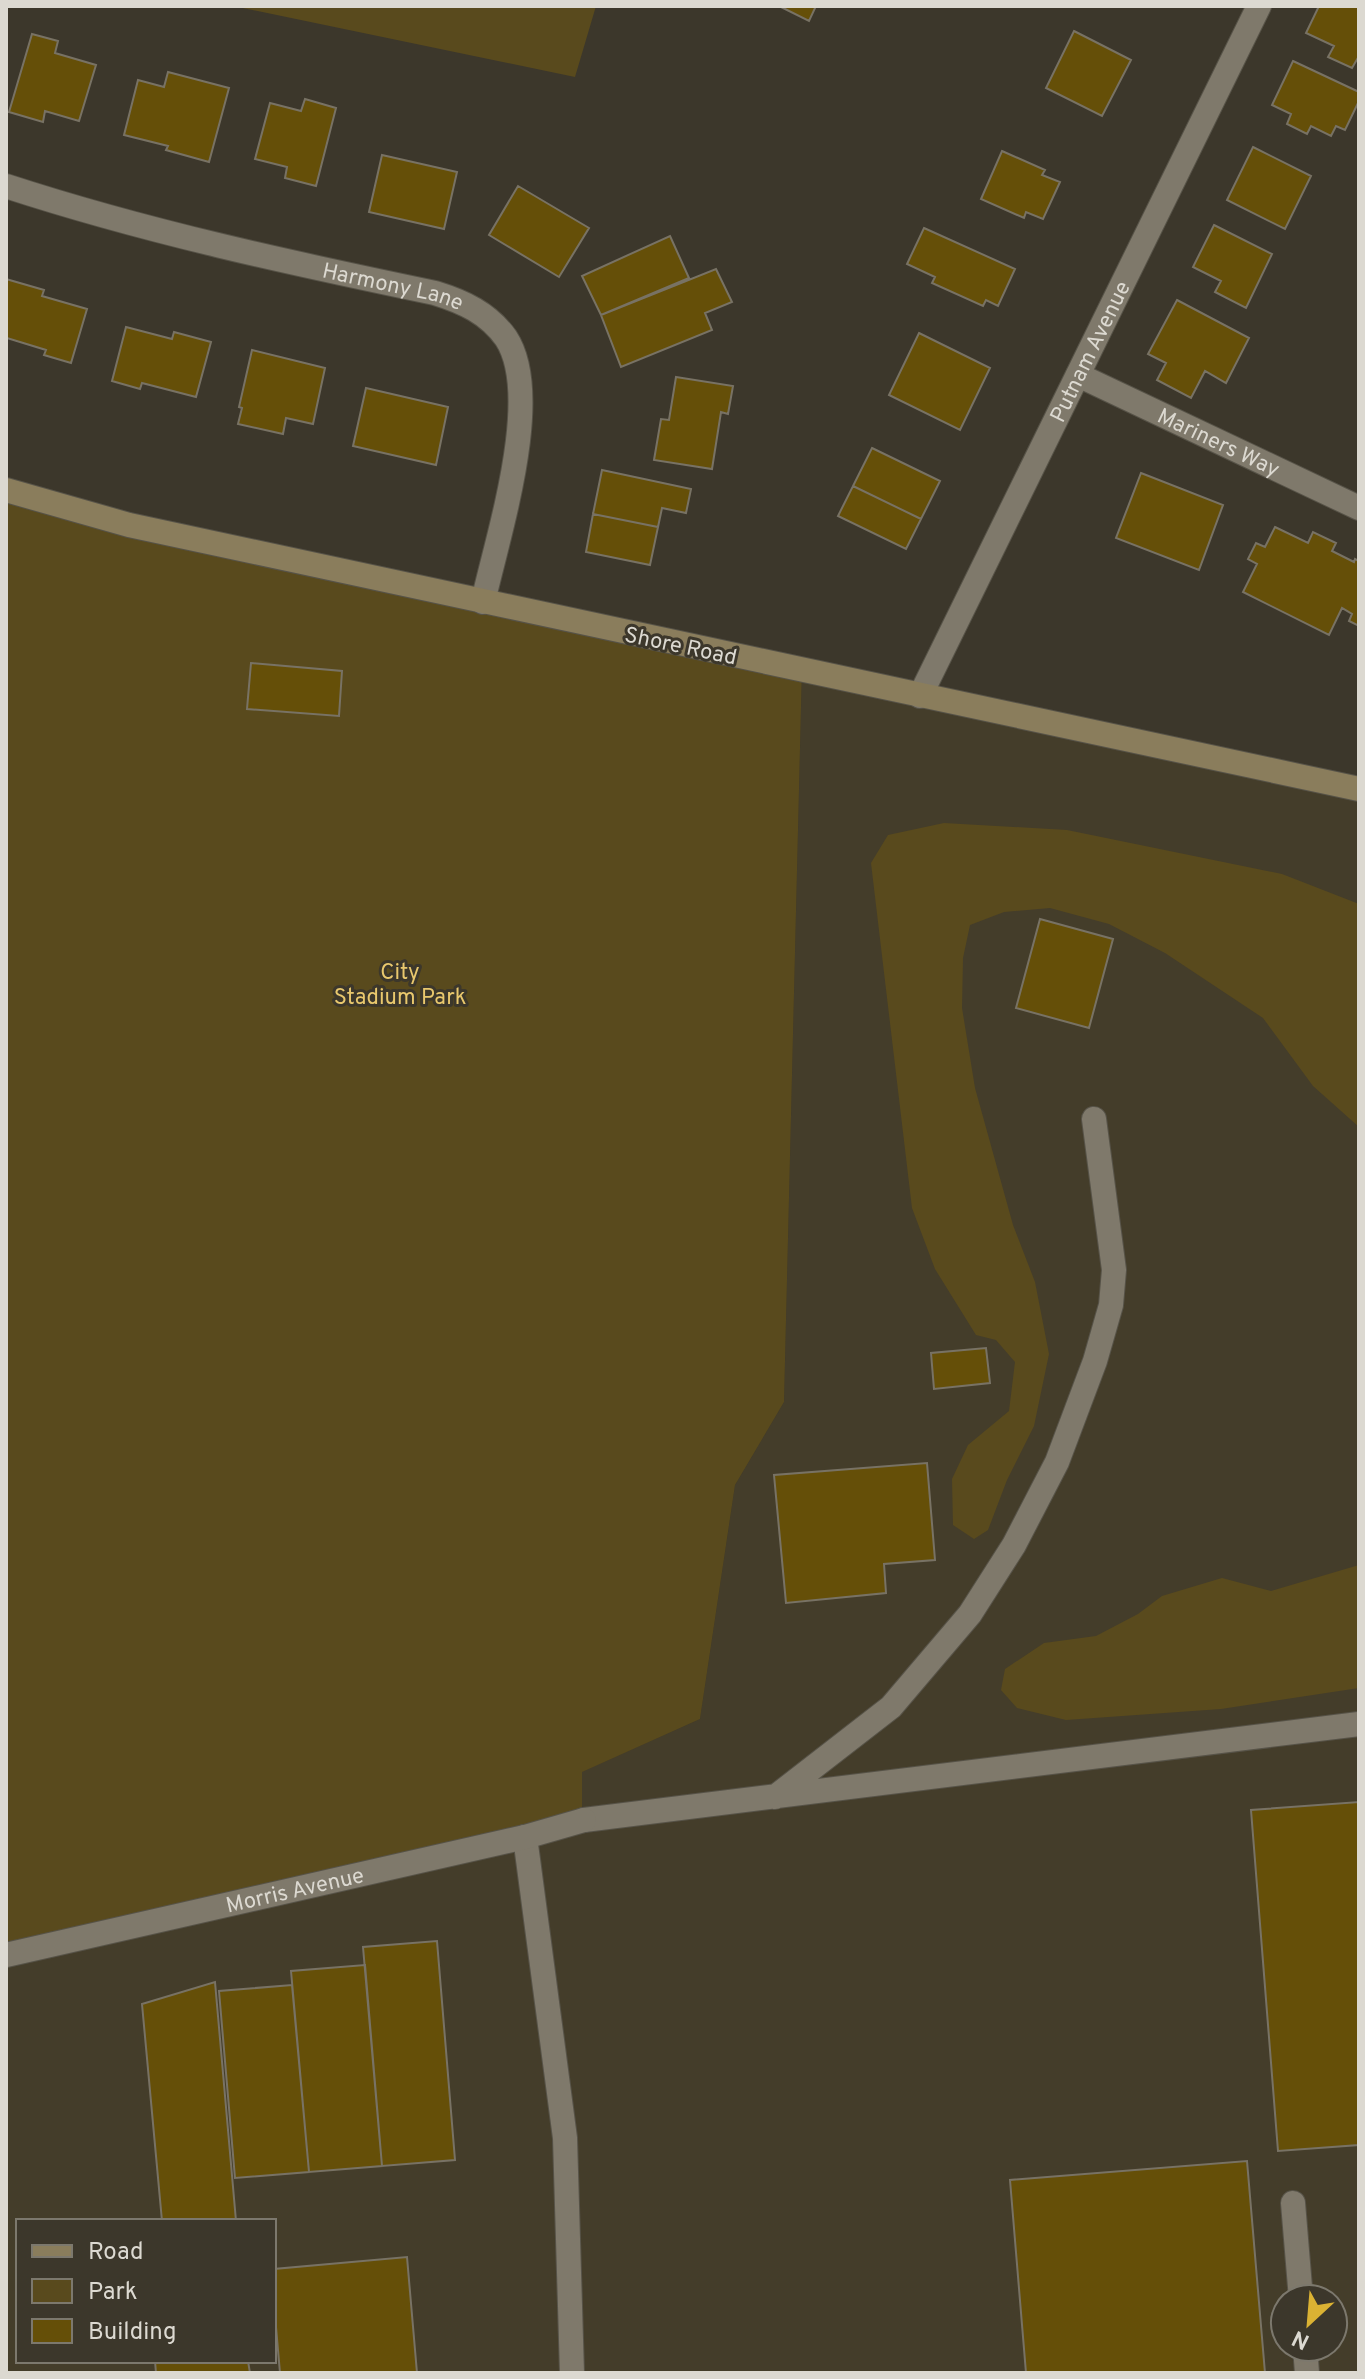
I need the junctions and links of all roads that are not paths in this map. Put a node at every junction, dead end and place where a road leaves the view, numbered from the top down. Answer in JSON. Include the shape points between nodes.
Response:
{"nodes":[{"id":1,"x":1259,"y":6,"type":"edge"},
{"id":2,"x":6,"y":186,"type":"edge"},
{"id":3,"x":1078,"y":375,"type":"junction"},
{"id":4,"x":6,"y":490,"type":"edge"},
{"id":5,"x":1359,"y":508,"type":"edge"},
{"id":6,"x":483,"y":602,"type":"junction"},
{"id":7,"x":920,"y":696,"type":"junction"},
{"id":8,"x":1359,"y":789,"type":"edge"},
{"id":9,"x":1094,"y":1119,"type":"dead end"},
{"id":10,"x":1359,"y":1724,"type":"edge"},
{"id":11,"x":775,"y":1797,"type":"junction"},
{"id":12,"x":525,"y":1837,"type":"junction"},
{"id":13,"x":6,"y":1955,"type":"edge"},
{"id":14,"x":1293,"y":2203,"type":"dead end"},
{"id":15,"x":1300,"y":2283,"type":"edge"},
{"id":16,"x":572,"y":2373,"type":"edge"}],
"edges":[{"from":1,"to":3,"type":"street","name":"Putnam Avenue"},
{"from":2,"to":6,"type":"street","name":"Harmony Lane","via":[[254,255],[435,293],[464,302],[489,319],[507,341],[520,378],[520,438]]},
{"from":3,"to":5,"type":"street","name":"Mariners Way"},
{"from":3,"to":7,"type":"street","name":"Putnam Avenue"},
{"from":4,"to":6,"type":"main road","name":"Shore Road","via":[[129,525]]},
{"from":6,"to":7,"type":"main road","name":"Shore Road"},
{"from":7,"to":8,"type":"main road","name":"Shore Road"},
{"from":9,"to":11,"type":"street","via":[[1114,1270],[1111,1305],[1057,1462],[970,1614],[891,1707]]},
{"from":10,"to":11,"type":"street","name":"Morris Avenue"},
{"from":11,"to":12,"type":"street","name":"Morris Avenue","via":[[584,1820]]},
{"from":12,"to":13,"type":"street","name":"Morris Avenue"},
{"from":12,"to":16,"type":"street","via":[[565,2138]]},
{"from":14,"to":15,"type":"street"}]}
